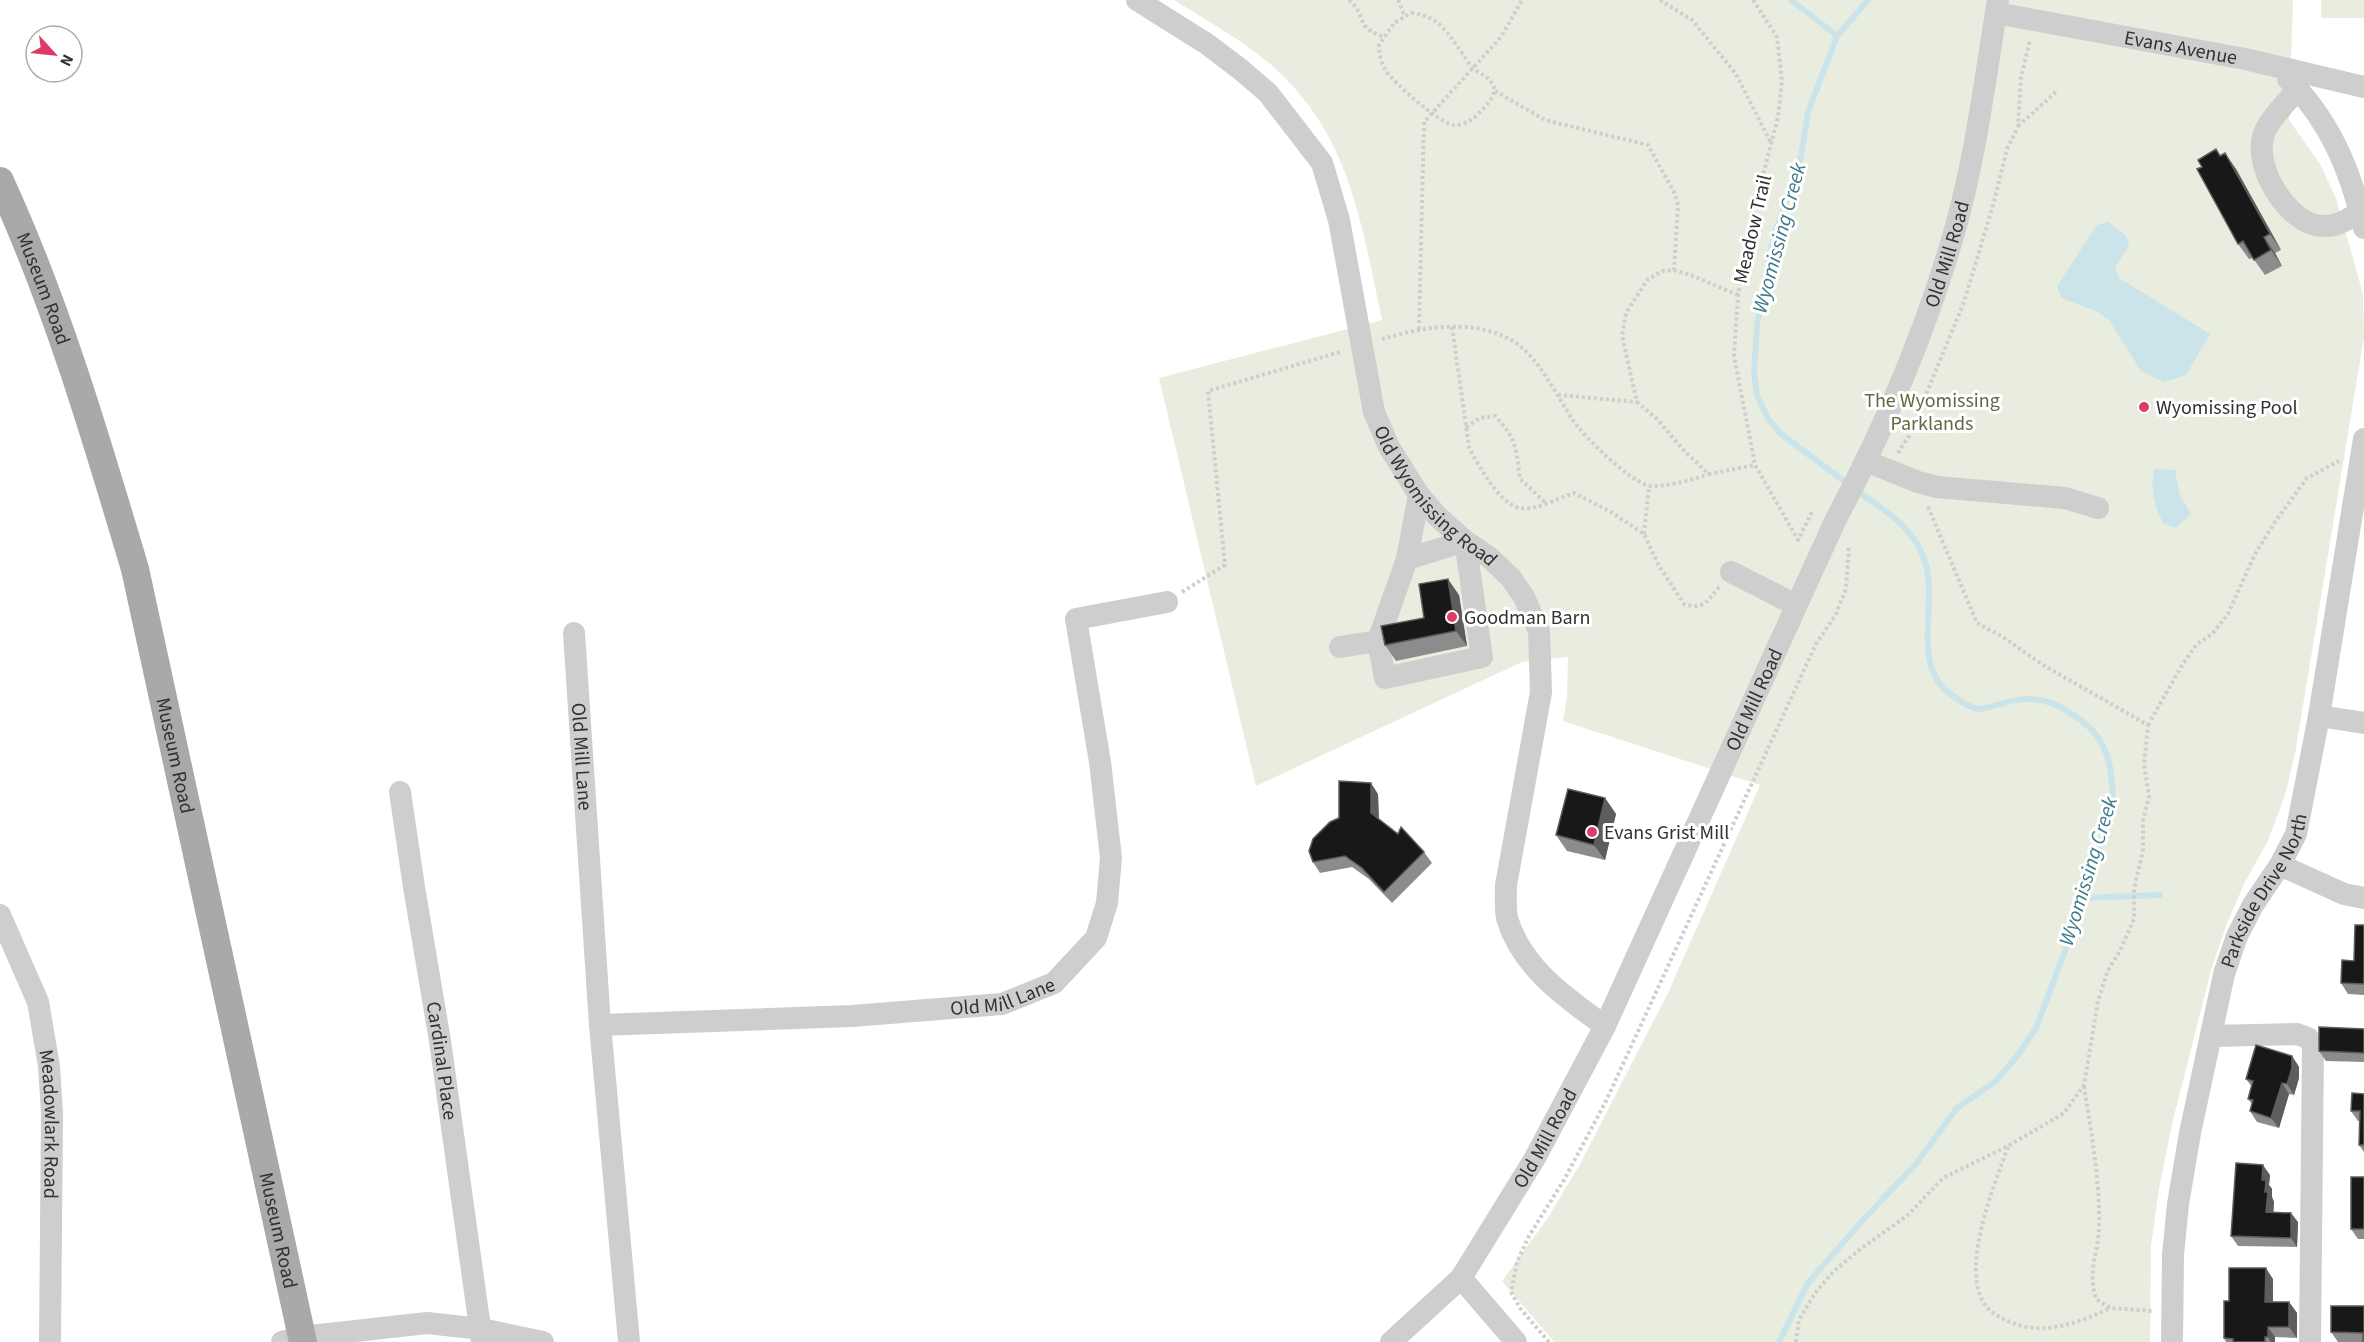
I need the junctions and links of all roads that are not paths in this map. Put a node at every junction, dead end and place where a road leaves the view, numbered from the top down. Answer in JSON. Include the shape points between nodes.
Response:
{"nodes":[{"id":1,"x":1137,"y":0,"type":"edge"},
{"id":2,"x":1997,"y":6,"type":"edge"},
{"id":3,"x":2276,"y":68,"type":"junction"},
{"id":4,"x":2364,"y":87,"type":"edge"},
{"id":5,"x":2298,"y":89,"type":"junction"},
{"id":6,"x":0,"y":181,"type":"edge"},
{"id":7,"x":2362,"y":220,"type":"edge"},
{"id":8,"x":2364,"y":439,"type":"edge"},
{"id":9,"x":1864,"y":465,"type":"junction"},
{"id":10,"x":1419,"y":495,"type":"junction"},
{"id":11,"x":2098,"y":508,"type":"dead end"},
{"id":12,"x":2358,"y":510,"type":"edge"},
{"id":13,"x":1465,"y":541,"type":"junction"},
{"id":14,"x":1407,"y":559,"type":"junction"},
{"id":15,"x":1731,"y":572,"type":"road end"},
{"id":16,"x":1167,"y":602,"type":"road end"},
{"id":17,"x":1796,"y":605,"type":"junction"},
{"id":18,"x":574,"y":633,"type":"dead end"},
{"id":19,"x":1378,"y":641,"type":"junction"},
{"id":20,"x":1340,"y":647,"type":"dead end"},
{"id":21,"x":2319,"y":716,"type":"junction"},
{"id":22,"x":2364,"y":723,"type":"edge"},
{"id":23,"x":400,"y":792,"type":"dead end"},
{"id":24,"x":2280,"y":865,"type":"junction"},
{"id":25,"x":2364,"y":898,"type":"edge"},
{"id":26,"x":0,"y":915,"type":"edge"},
{"id":27,"x":600,"y":1025,"type":"junction"},
{"id":28,"x":1605,"y":1026,"type":"junction"},
{"id":29,"x":2211,"y":1036,"type":"junction"},
{"id":30,"x":1461,"y":1278,"type":"junction"},
{"id":31,"x":482,"y":1335,"type":"edge"},
{"id":32,"x":296,"y":1340,"type":"edge"},
{"id":33,"x":50,"y":1342,"type":"edge"},
{"id":34,"x":543,"y":1342,"type":"edge"},
{"id":35,"x":629,"y":1342,"type":"edge"},
{"id":36,"x":1391,"y":1342,"type":"edge"},
{"id":37,"x":1516,"y":1342,"type":"edge"},
{"id":38,"x":2172,"y":1342,"type":"edge"},
{"id":39,"x":2310,"y":1342,"type":"edge"}],
"edges":[{"from":1,"to":10,"type":"street","name":"Old Wyomissing Road","via":[[1207,44],[1261,87],[1322,163],[1339,220],[1374,412]]},
{"from":2,"to":3,"type":"street","name":"Evans Avenue"},
{"from":2,"to":9,"type":"street","name":"Old Mill Road","via":[[1976,137],[1955,231],[1920,333]]},
{"from":3,"to":4,"type":"street","name":"Evans Avenue"},
{"from":3,"to":5,"type":"street"},
{"from":5,"to":7,"type":"street","via":[[2314,106],[2335,141]]},
{"from":5,"to":7,"type":"street","via":[[2265,129],[2262,155],[2271,184],[2286,206],[2309,223],[2322,226]]},
{"from":6,"to":32,"type":"main road","name":"Museum Road","via":[[22,229],[64,346],[135,569]]},
{"from":8,"to":12,"type":"street","name":"Parkside Drive North"},
{"from":9,"to":11,"type":"street","via":[[1937,487],[2065,498]]},
{"from":9,"to":17,"type":"street","name":"Old Mill Road"},
{"from":10,"to":13,"type":"street","name":"Old Wyomissing Road"},
{"from":10,"to":14,"type":"street"},
{"from":12,"to":21,"type":"street","name":"Parkside Drive North"},
{"from":13,"to":14,"type":"street"},
{"from":13,"to":19,"type":"street","via":[[1482,657],[1385,678]]},
{"from":13,"to":28,"type":"street","name":"Old Wyomissing Road","via":[[1490,556],[1511,578],[1539,631],[1541,692],[1506,885],[1507,917],[1521,949],[1538,971]]},
{"from":14,"to":19,"type":"street"},
{"from":15,"to":17,"type":"street"},
{"from":16,"to":27,"type":"street","name":"Old Mill Lane","via":[[1076,619],[1100,762],[1111,858],[1107,903],[1096,938],[1054,983],[1002,1004],[852,1016]]},
{"from":17,"to":28,"type":"street","name":"Old Mill Road"},
{"from":18,"to":27,"type":"street","name":"Old Mill Lane"},
{"from":19,"to":20,"type":"street"},
{"from":21,"to":22,"type":"street"},
{"from":21,"to":24,"type":"street","name":"Parkside Drive North","via":[[2296,834]]},
{"from":23,"to":31,"type":"street","name":"Cardinal Place"},
{"from":24,"to":25,"type":"street","via":[[2344,894]]},
{"from":24,"to":29,"type":"street","name":"Parkside Drive North","via":[[2237,936],[2224,974]]},
{"from":26,"to":33,"type":"street","name":"Meadowlark Road","via":[[38,1002],[49,1066]]},
{"from":27,"to":35,"type":"street","name":"Old Mill Lane"},
{"from":28,"to":30,"type":"street","name":"Old Mill Road","via":[[1535,1158]]},
{"from":29,"to":38,"type":"street","name":"Parkside Drive North","via":[[2178,1204]]},
{"from":29,"to":39,"type":"street","via":[[2297,1034],[2308,1038],[2313,1046]]},
{"from":30,"to":36,"type":"street","name":"Old Mill Road"},
{"from":30,"to":37,"type":"street"},
{"from":31,"to":32,"type":"street","via":[[426,1323]]},
{"from":31,"to":34,"type":"street"}]}
